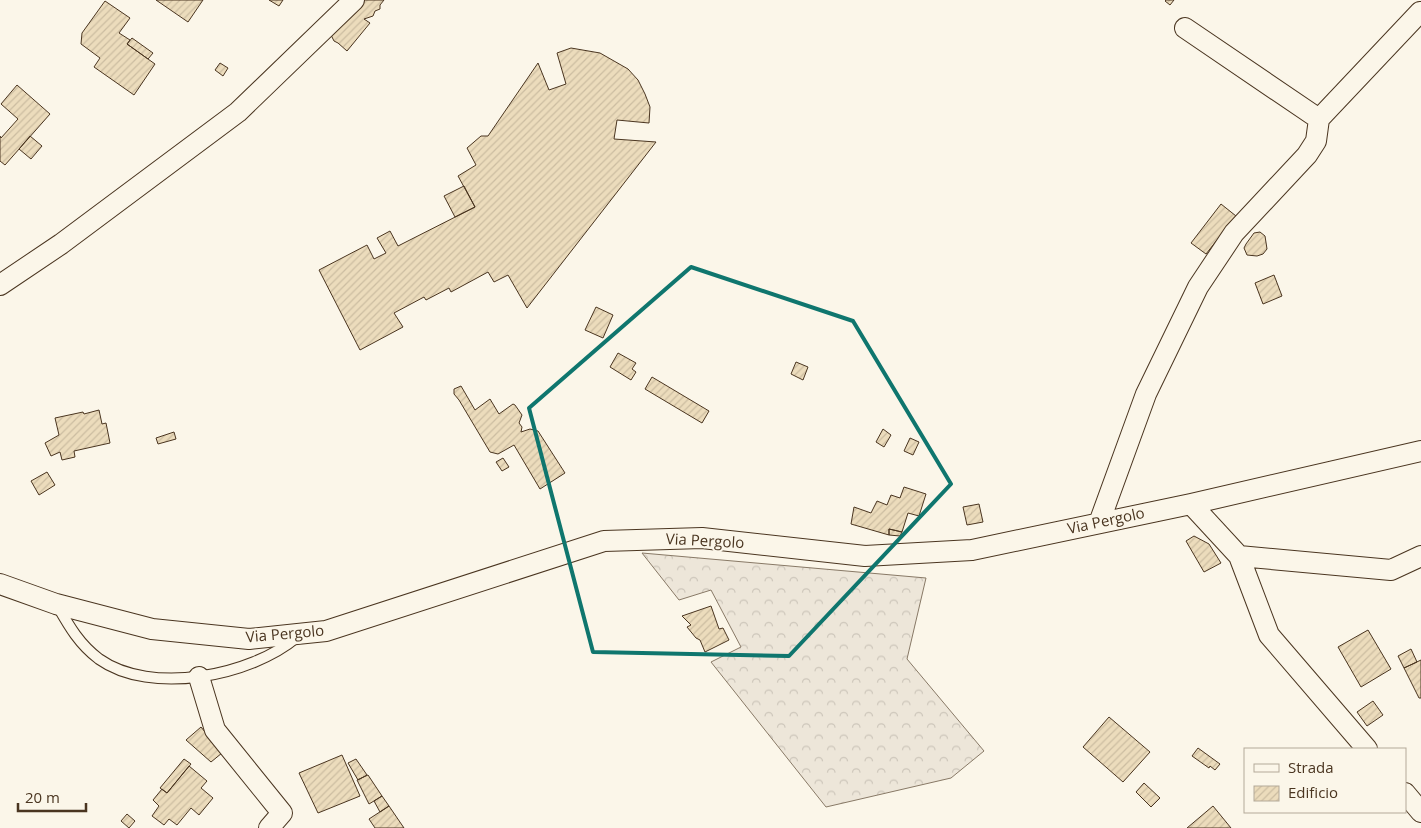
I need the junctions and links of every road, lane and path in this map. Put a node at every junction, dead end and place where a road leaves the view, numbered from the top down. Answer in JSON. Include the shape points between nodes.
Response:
{"nodes":[{"id":1,"x":354,"y":0,"type":"edge"},
{"id":2,"x":1420,"y":12,"type":"dead end"},
{"id":3,"x":1185,"y":28,"type":"dead end"},
{"id":4,"x":1319,"y":119,"type":"junction"},
{"id":5,"x":0,"y":285,"type":"edge"},
{"id":6,"x":1421,"y":451,"type":"edge"},
{"id":7,"x":1191,"y":504,"type":"junction"},
{"id":8,"x":1099,"y":522,"type":"junction"},
{"id":9,"x":1239,"y":556,"type":"junction"},
{"id":10,"x":1421,"y":556,"type":"edge"},
{"id":11,"x":0,"y":584,"type":"edge"},
{"id":12,"x":56,"y":604,"type":"junction"},
{"id":13,"x":301,"y":634,"type":"junction"},
{"id":14,"x":199,"y":677,"type":"junction"},
{"id":15,"x":1366,"y":748,"type":"edge"},
{"id":16,"x":1406,"y":794,"type":"edge"},
{"id":17,"x":1421,"y":812,"type":"edge"},
{"id":18,"x":269,"y":828,"type":"edge"}],
"edges":[{"from":1,"to":5,"type":"street","via":[[238,112],[61,244]]},
{"from":2,"to":4,"type":"street"},
{"from":3,"to":4,"type":"street"},
{"from":4,"to":8,"type":"street","via":[[1316,141],[1307,155],[1234,233],[1198,287],[1146,394]]},
{"from":6,"to":7,"type":"street","name":"Via Pergolo"},
{"from":7,"to":8,"type":"street","name":"Via Pergolo"},
{"from":7,"to":9,"type":"street"},
{"from":8,"to":13,"type":"street","name":"Via Pergolo","via":[[972,550],[865,556],[702,538],[604,541],[326,631]]},
{"from":9,"to":10,"type":"street","via":[[1391,570]]},
{"from":9,"to":15,"type":"street","via":[[1269,635]]},
{"from":11,"to":12,"type":"street","name":"Via Pergolo"},
{"from":12,"to":13,"type":"street","name":"Via Pergolo","via":[[152,629],[249,639]]},
{"from":12,"to":14,"type":"lane","via":[[79,642],[100,660],[131,674],[176,679]]},
{"from":13,"to":14,"type":"lane","via":[[260,661]]},
{"from":14,"to":18,"type":"street","via":[[216,730],[282,812]]},
{"from":16,"to":17,"type":"street"}]}
